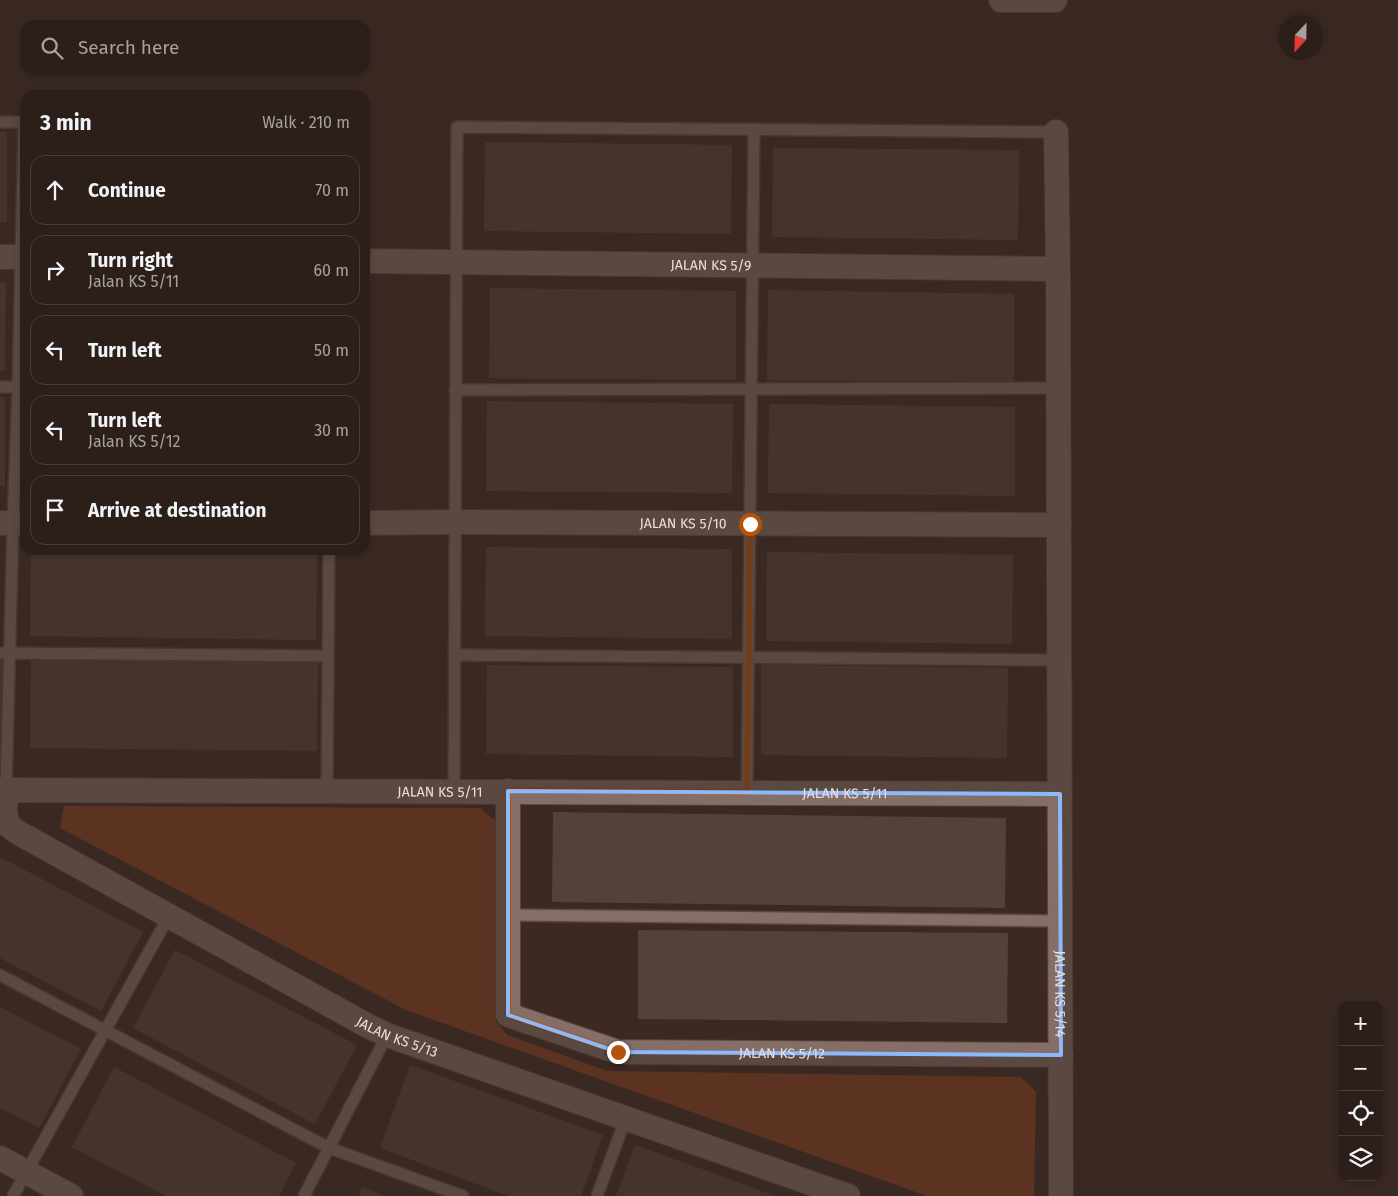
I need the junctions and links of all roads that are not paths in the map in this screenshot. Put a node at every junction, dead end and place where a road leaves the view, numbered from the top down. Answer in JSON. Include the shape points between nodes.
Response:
{"nodes":[{"id":1,"x":1001,"y":0,"type":"edge"},
{"id":2,"x":1055,"y":0,"type":"edge"},
{"id":3,"x":0,"y":122,"type":"edge"},
{"id":4,"x":20,"y":122,"type":"edge"},
{"id":5,"x":754,"y":129,"type":"junction"},
{"id":6,"x":1056,"y":132,"type":"joint"},
{"id":7,"x":20,"y":182,"type":"edge"},
{"id":8,"x":15,"y":257,"type":"edge"},
{"id":9,"x":370,"y":261,"type":"edge"},
{"id":10,"x":456,"y":262,"type":"junction"},
{"id":11,"x":753,"y":265,"type":"junction"},
{"id":12,"x":1058,"y":269,"type":"junction"},
{"id":13,"x":20,"y":350,"type":"edge"},
{"id":14,"x":0,"y":386,"type":"edge"},
{"id":15,"x":20,"y":387,"type":"edge"},
{"id":16,"x":1059,"y":388,"type":"junction"},
{"id":17,"x":752,"y":389,"type":"junction"},
{"id":18,"x":456,"y":390,"type":"junction"},
{"id":19,"x":20,"y":417,"type":"edge"},
{"id":20,"x":455,"y":522,"type":"junction"},
{"id":21,"x":13,"y":523,"type":"edge"},
{"id":22,"x":370,"y":523,"type":"edge"},
{"id":23,"x":750,"y":524,"type":"junction"},
{"id":24,"x":1059,"y":525,"type":"junction"},
{"id":25,"x":329,"y":555,"type":"edge"},
{"id":26,"x":5,"y":654,"type":"edge"},
{"id":27,"x":454,"y":655,"type":"junction"},
{"id":28,"x":328,"y":656,"type":"junction"},
{"id":29,"x":748,"y":658,"type":"junction"},
{"id":30,"x":1059,"y":660,"type":"junction"},
{"id":31,"x":3,"y":790,"type":"edge"},
{"id":32,"x":508,"y":790,"type":"junction"},
{"id":33,"x":327,"y":791,"type":"junction"},
{"id":34,"x":454,"y":792,"type":"junction"},
{"id":35,"x":747,"y":792,"type":"junction"},
{"id":36,"x":1060,"y":794,"type":"junction"},
{"id":37,"x":508,"y":915,"type":"junction"},
{"id":38,"x":169,"y":916,"type":"junction"},
{"id":39,"x":1060,"y":921,"type":"junction"},
{"id":40,"x":0,"y":975,"type":"edge"},
{"id":41,"x":106,"y":1031,"type":"junction"},
{"id":42,"x":387,"y":1035,"type":"junction"},
{"id":43,"x":1061,"y":1055,"type":"junction"},
{"id":44,"x":626,"y":1118,"type":"junction"},
{"id":45,"x":329,"y":1148,"type":"junction"},
{"id":46,"x":0,"y":1158,"type":"edge"},
{"id":47,"x":26,"y":1172,"type":"junction"},
{"id":48,"x":13,"y":1196,"type":"edge"},
{"id":49,"x":71,"y":1196,"type":"edge"},
{"id":50,"x":304,"y":1196,"type":"edge"},
{"id":51,"x":463,"y":1196,"type":"edge"},
{"id":52,"x":597,"y":1196,"type":"edge"},
{"id":53,"x":848,"y":1196,"type":"edge"},
{"id":54,"x":1061,"y":1196,"type":"edge"}],
"edges":[{"from":1,"to":2,"type":"street"},
{"from":3,"to":4,"type":"lane"},
{"from":5,"to":6,"type":"lane"},
{"from":5,"to":10,"type":"lane","via":[[457,127]]},
{"from":5,"to":11,"type":"lane"},
{"from":6,"to":12,"type":"street","name":"JALAN KS 5/14"},
{"from":7,"to":8,"type":"lane"},
{"from":8,"to":13,"type":"lane"},
{"from":9,"to":10,"type":"street","name":"JALAN KS 5/9"},
{"from":10,"to":11,"type":"street","name":"JALAN KS 5/9"},
{"from":10,"to":18,"type":"lane"},
{"from":11,"to":12,"type":"street","name":"JALAN KS 5/9"},
{"from":11,"to":17,"type":"lane"},
{"from":12,"to":16,"type":"street","name":"JALAN KS 5/14"},
{"from":14,"to":15,"type":"lane"},
{"from":16,"to":17,"type":"lane"},
{"from":16,"to":24,"type":"street","name":"JALAN KS 5/14"},
{"from":17,"to":18,"type":"lane"},
{"from":17,"to":23,"type":"lane"},
{"from":18,"to":20,"type":"lane"},
{"from":19,"to":21,"type":"lane"},
{"from":20,"to":22,"type":"street","name":"JALAN KS 5/10"},
{"from":20,"to":23,"type":"street","name":"JALAN KS 5/10"},
{"from":20,"to":27,"type":"lane"},
{"from":21,"to":26,"type":"lane"},
{"from":23,"to":24,"type":"street","name":"JALAN KS 5/10"},
{"from":23,"to":29,"type":"lane"},
{"from":24,"to":30,"type":"street","name":"JALAN KS 5/14"},
{"from":25,"to":28,"type":"lane"},
{"from":26,"to":28,"type":"lane"},
{"from":26,"to":31,"type":"lane"},
{"from":27,"to":29,"type":"lane"},
{"from":27,"to":34,"type":"lane"},
{"from":28,"to":33,"type":"lane"},
{"from":29,"to":30,"type":"lane"},
{"from":29,"to":35,"type":"lane"},
{"from":30,"to":36,"type":"street","name":"JALAN KS 5/14"},
{"from":31,"to":33,"type":"street","name":"JALAN KS 5/11"},
{"from":31,"to":38,"type":"street","name":"JALAN KS 5/13","via":[[8,824],[16,832]]},
{"from":32,"to":34,"type":"street","name":"JALAN KS 5/11"},
{"from":32,"to":35,"type":"street","name":"JALAN KS 5/11"},
{"from":32,"to":37,"type":"street"},
{"from":33,"to":34,"type":"street","name":"JALAN KS 5/11"},
{"from":35,"to":36,"type":"street","name":"JALAN KS 5/11"},
{"from":36,"to":39,"type":"street","name":"JALAN KS 5/14"},
{"from":37,"to":39,"type":"lane"},
{"from":37,"to":43,"type":"street","name":"JALAN KS 5/12","via":[[508,1015],[618,1052]]},
{"from":38,"to":41,"type":"lane"},
{"from":38,"to":42,"type":"street","name":"JALAN KS 5/13"},
{"from":39,"to":43,"type":"street","name":"JALAN KS 5/14"},
{"from":40,"to":41,"type":"lane"},
{"from":41,"to":45,"type":"lane"},
{"from":41,"to":47,"type":"lane"},
{"from":42,"to":44,"type":"street","name":"JALAN KS 5/13"},
{"from":42,"to":45,"type":"lane"},
{"from":43,"to":54,"type":"street","name":"JALAN KS 5/14"},
{"from":44,"to":52,"type":"lane"},
{"from":44,"to":53,"type":"street","name":"JALAN KS 5/13"},
{"from":45,"to":50,"type":"lane"},
{"from":45,"to":51,"type":"lane"},
{"from":46,"to":47,"type":"street"},
{"from":47,"to":48,"type":"lane"},
{"from":47,"to":49,"type":"street"}]}
